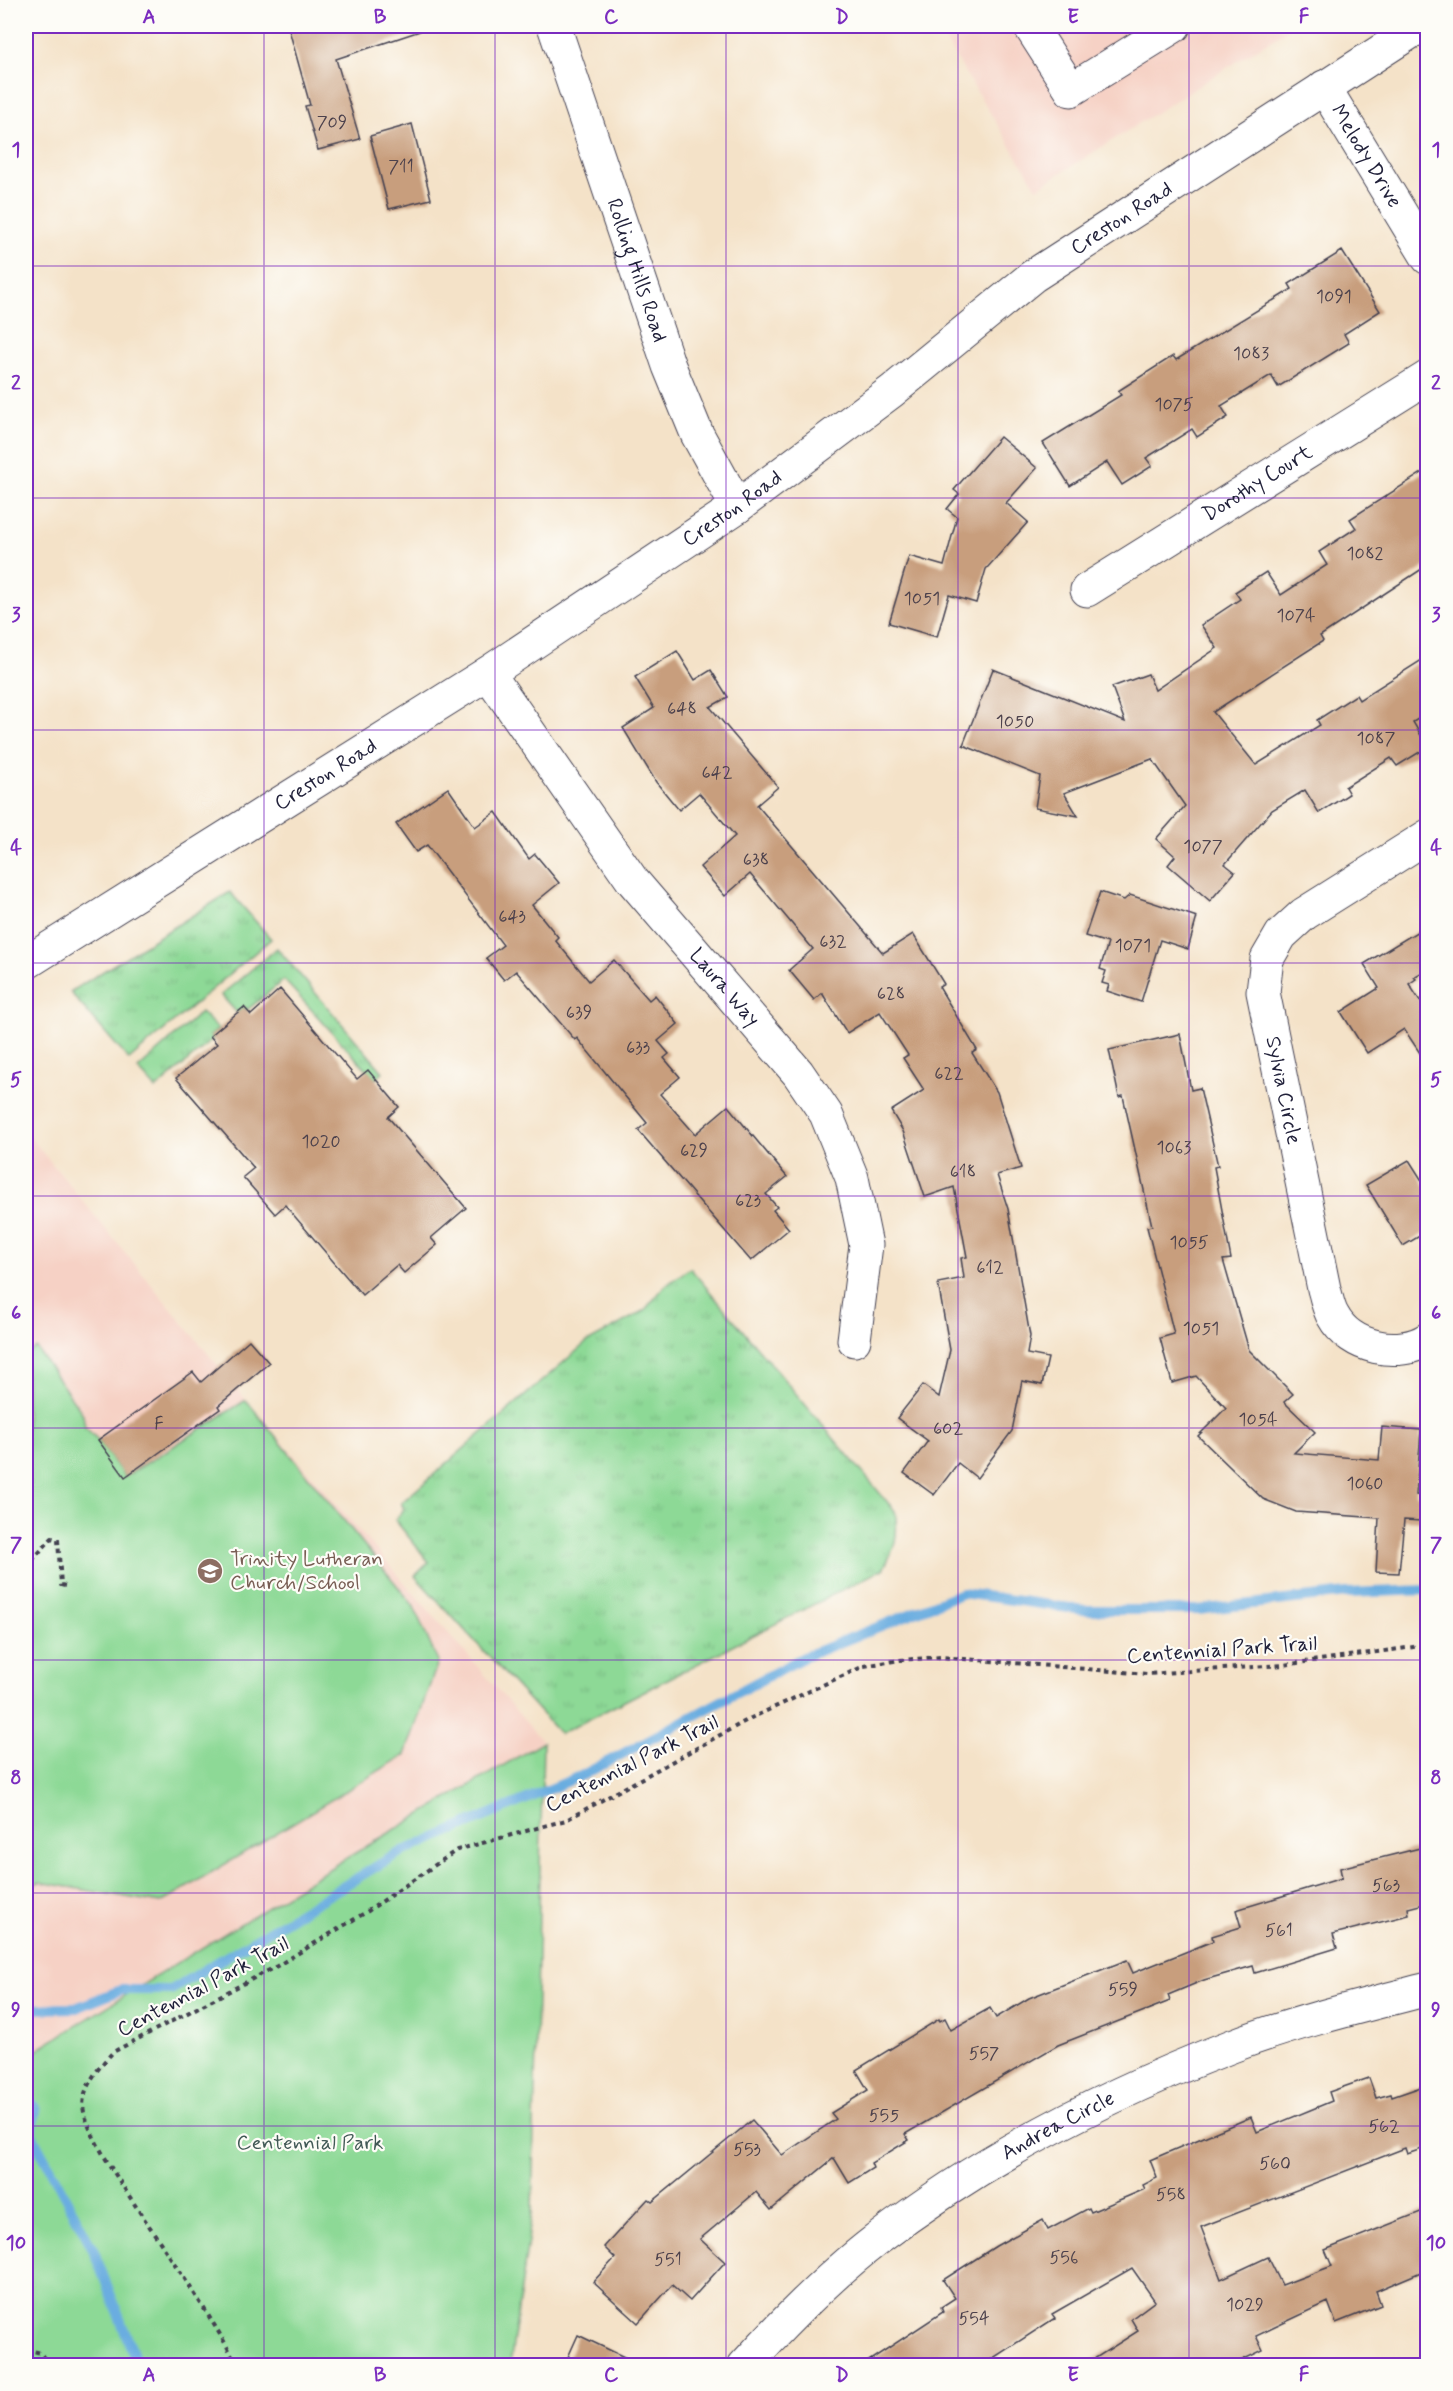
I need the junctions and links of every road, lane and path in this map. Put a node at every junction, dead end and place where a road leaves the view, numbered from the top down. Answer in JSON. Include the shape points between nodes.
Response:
{"nodes":[{"id":1,"x":554,"y":26,"type":"edge"},
{"id":2,"x":1030,"y":26,"type":"edge"},
{"id":3,"x":1174,"y":26,"type":"edge"},
{"id":4,"x":1419,"y":26,"type":"edge"},
{"id":5,"x":1323,"y":87,"type":"junction"},
{"id":6,"x":1428,"y":258,"type":"edge"},
{"id":7,"x":1428,"y":377,"type":"edge"},
{"id":8,"x":737,"y":507,"type":"junction"},
{"id":9,"x":1087,"y":590,"type":"dead end"},
{"id":10,"x":488,"y":673,"type":"junction"},
{"id":11,"x":1428,"y":836,"type":"edge"},
{"id":12,"x":26,"y":963,"type":"edge"},
{"id":13,"x":1428,"y":1339,"type":"edge"},
{"id":14,"x":854,"y":1340,"type":"dead end"},
{"id":15,"x":26,"y":1567,"type":"edge"},
{"id":16,"x":65,"y":1586,"type":"dead end"},
{"id":17,"x":1428,"y":1645,"type":"edge"},
{"id":18,"x":1428,"y":1989,"type":"edge"},
{"id":19,"x":26,"y":2349,"type":"edge"},
{"id":20,"x":51,"y":2366,"type":"edge"},
{"id":21,"x":238,"y":2366,"type":"edge"},
{"id":22,"x":744,"y":2366,"type":"edge"}],
"edges":[{"from":1,"to":8,"type":"street","name":"Rolling Hills Road","via":[[669,366],[697,434]]},
{"from":2,"to":3,"type":"street","via":[[1071,90]]},
{"from":4,"to":5,"type":"street","name":"Creston Road"},
{"from":5,"to":6,"type":"street","name":"Melody Drive"},
{"from":5,"to":8,"type":"street","name":"Creston Road","via":[[1033,276],[892,391]]},
{"from":7,"to":9,"type":"street","name":"Dorothy Court"},
{"from":8,"to":10,"type":"street","name":"Creston Road"},
{"from":10,"to":12,"type":"street","name":"Creston Road"},
{"from":10,"to":14,"type":"street","name":"Laura Way","via":[[633,880],[798,1073],[826,1114],[852,1178],[866,1245]]},
{"from":11,"to":13,"type":"street","name":"Sylvia Circle","via":[[1304,914],[1281,935],[1267,959],[1263,992],[1333,1317],[1354,1339],[1382,1349],[1418,1345]]},
{"from":15,"to":16,"type":"path","via":[[52,1538],[58,1540],[61,1585]]},
{"from":17,"to":21,"type":"path","name":"Centennial Park Trail","via":[[1283,1665],[1147,1674],[941,1657],[864,1666],[751,1718],[566,1820],[457,1850],[368,1911],[277,1966],[113,2052],[88,2087],[84,2111],[108,2164],[217,2327]]},
{"from":18,"to":22,"type":"street","name":"Andrea Circle","via":[[1344,2010],[1232,2046],[1094,2106],[978,2171],[875,2241],[795,2311]]},
{"from":19,"to":20,"type":"path","via":[[41,2353]]}]}
